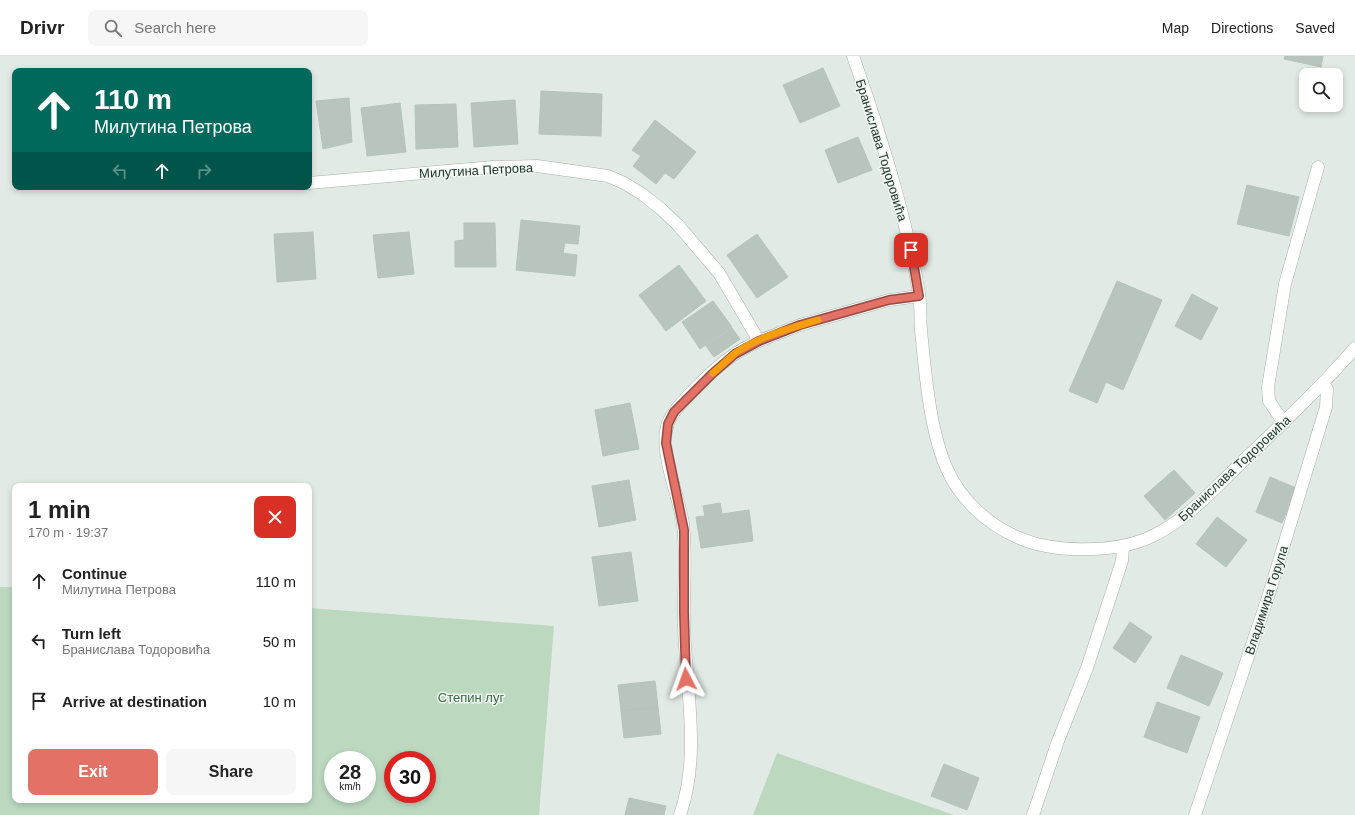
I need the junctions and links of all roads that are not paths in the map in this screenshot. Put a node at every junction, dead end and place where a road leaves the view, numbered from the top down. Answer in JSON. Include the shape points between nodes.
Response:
{"nodes":[{"id":1,"x":853,"y":56,"type":"edge"},
{"id":2,"x":1318,"y":167,"type":"dead end"},
{"id":3,"x":312,"y":183,"type":"edge"},
{"id":4,"x":919,"y":296,"type":"junction"},
{"id":5,"x":759,"y":341,"type":"junction"},
{"id":6,"x":1355,"y":348,"type":"edge"},
{"id":7,"x":1324,"y":384,"type":"junction"},
{"id":8,"x":1284,"y":423,"type":"junction"},
{"id":9,"x":1123,"y":546,"type":"junction"},
{"id":10,"x":680,"y":815,"type":"edge"},
{"id":11,"x":1033,"y":815,"type":"edge"},
{"id":12,"x":1195,"y":815,"type":"edge"}],
"edges":[{"from":1,"to":4,"type":"street","name":"Бранислава Тодоровића","via":[[888,161],[911,250]]},
{"from":2,"to":8,"type":"street","via":[[1285,284],[1268,388],[1269,401]]},
{"from":3,"to":5,"type":"street","name":"Милутина Петрова","via":[[493,167],[537,166],[608,176],[642,194],[678,225],[719,273]]},
{"from":4,"to":5,"type":"street","via":[[889,300],[800,325]]},
{"from":4,"to":9,"type":"street","name":"Бранислава Тодоровића","via":[[934,434],[947,469],[964,497],[1005,532],[1029,542],[1048,547]]},
{"from":5,"to":10,"type":"street","via":[[735,354],[712,374],[674,412],[668,424],[668,460],[684,530],[685,658],[691,738],[690,775]]},
{"from":6,"to":7,"type":"street","name":"Бранислава Тодоровића"},
{"from":7,"to":8,"type":"street","name":"Бранислава Тодоровића"},
{"from":7,"to":12,"type":"street","name":"Владимира Горупа","via":[[1327,389],[1326,407],[1268,597]]},
{"from":8,"to":9,"type":"street","name":"Бранислава Тодоровића","via":[[1180,519],[1146,539]]},
{"from":9,"to":11,"type":"street","via":[[1122,561],[1087,668],[1058,741]]}]}
